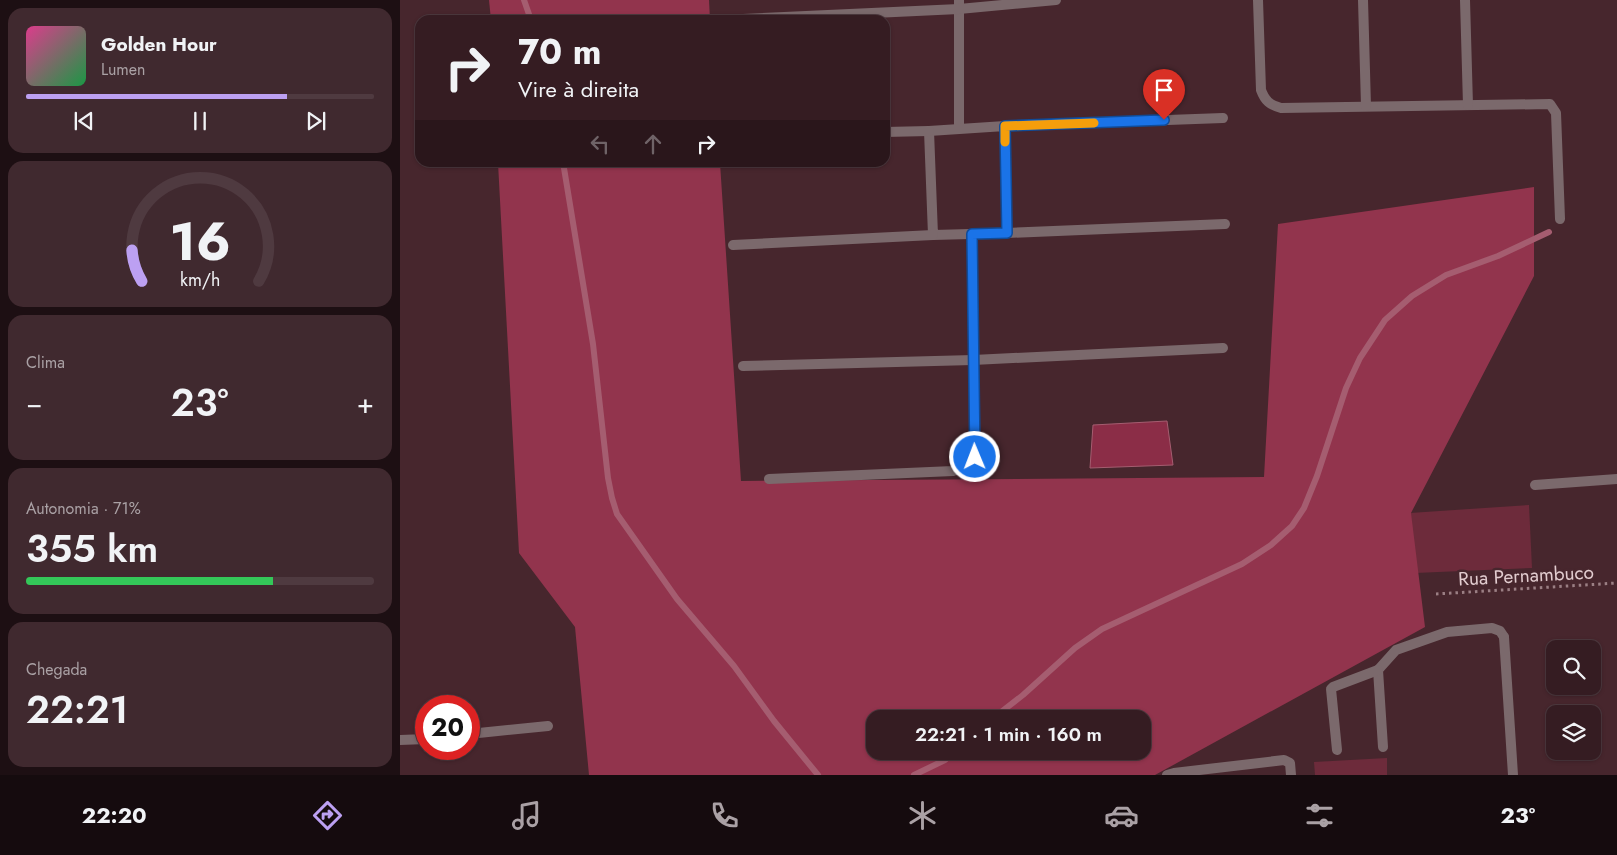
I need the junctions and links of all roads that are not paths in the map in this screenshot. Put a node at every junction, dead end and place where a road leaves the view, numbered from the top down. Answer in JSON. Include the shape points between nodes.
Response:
{"nodes":[{"id":1,"x":1056,"y":0,"type":"edge"},
{"id":2,"x":1258,"y":0,"type":"edge"},
{"id":3,"x":1363,"y":0,"type":"edge"},
{"id":4,"x":1465,"y":0,"type":"edge"},
{"id":5,"x":959,"y":4,"type":"edge"},
{"id":6,"x":801,"y":15,"type":"edge"},
{"id":7,"x":1468,"y":105,"type":"junction"},
{"id":8,"x":1366,"y":106,"type":"junction"},
{"id":9,"x":1223,"y":118,"type":"dead end"},
{"id":10,"x":1005,"y":126,"type":"junction"},
{"id":11,"x":959,"y":128,"type":"junction"},
{"id":12,"x":929,"y":131,"type":"junction"},
{"id":13,"x":890,"y":132,"type":"edge"},
{"id":14,"x":1560,"y":219,"type":"dead end"},
{"id":15,"x":1226,"y":224,"type":"dead end"},
{"id":16,"x":1007,"y":233,"type":"junction"},
{"id":17,"x":972,"y":234,"type":"junction"},
{"id":18,"x":933,"y":235,"type":"junction"},
{"id":19,"x":733,"y":245,"type":"dead end"},
{"id":20,"x":1223,"y":348,"type":"dead end"},
{"id":21,"x":973,"y":360,"type":"junction"},
{"id":22,"x":743,"y":366,"type":"dead end"},
{"id":23,"x":769,"y":479,"type":"dead end"},
{"id":24,"x":1617,"y":479,"type":"edge"},
{"id":25,"x":1535,"y":485,"type":"dead end"},
{"id":26,"x":1378,"y":670,"type":"junction"},
{"id":27,"x":548,"y":726,"type":"dead end"},
{"id":28,"x":480,"y":733,"type":"edge"},
{"id":29,"x":415,"y":739,"type":"edge"},
{"id":30,"x":400,"y":740,"type":"edge"},
{"id":31,"x":1383,"y":746,"type":"dead end"},
{"id":32,"x":1336,"y":750,"type":"dead end"},
{"id":33,"x":1167,"y":775,"type":"edge"},
{"id":34,"x":1291,"y":775,"type":"edge"},
{"id":35,"x":1513,"y":775,"type":"edge"}],
"edges":[{"from":1,"to":5,"type":"street"},
{"from":2,"to":8,"type":"street","via":[[1261,90],[1268,103],[1281,108]]},
{"from":3,"to":8,"type":"street"},
{"from":4,"to":7,"type":"street"},
{"from":5,"to":6,"type":"street"},
{"from":5,"to":11,"type":"street"},
{"from":7,"to":8,"type":"street"},
{"from":7,"to":14,"type":"street","via":[[1550,104],[1554,108]]},
{"from":9,"to":10,"type":"street"},
{"from":10,"to":11,"type":"street"},
{"from":10,"to":16,"type":"street"},
{"from":11,"to":12,"type":"street"},
{"from":12,"to":13,"type":"street"},
{"from":12,"to":18,"type":"street"},
{"from":15,"to":16,"type":"street"},
{"from":16,"to":17,"type":"street"},
{"from":17,"to":18,"type":"street"},
{"from":17,"to":21,"type":"street"},
{"from":18,"to":19,"type":"street"},
{"from":20,"to":21,"type":"street"},
{"from":21,"to":22,"type":"street"},
{"from":21,"to":23,"type":"street","via":[[975,457],[967,466],[953,471]]},
{"from":24,"to":25,"type":"street"},
{"from":26,"to":31,"type":"street"},
{"from":26,"to":32,"type":"street","via":[[1330,689]]},
{"from":26,"to":35,"type":"street","via":[[1396,650],[1447,632],[1492,628],[1500,631],[1504,637]]},
{"from":27,"to":28,"type":"street"},
{"from":29,"to":30,"type":"street"},
{"from":33,"to":34,"type":"street","via":[[1284,760],[1290,763]]}]}
